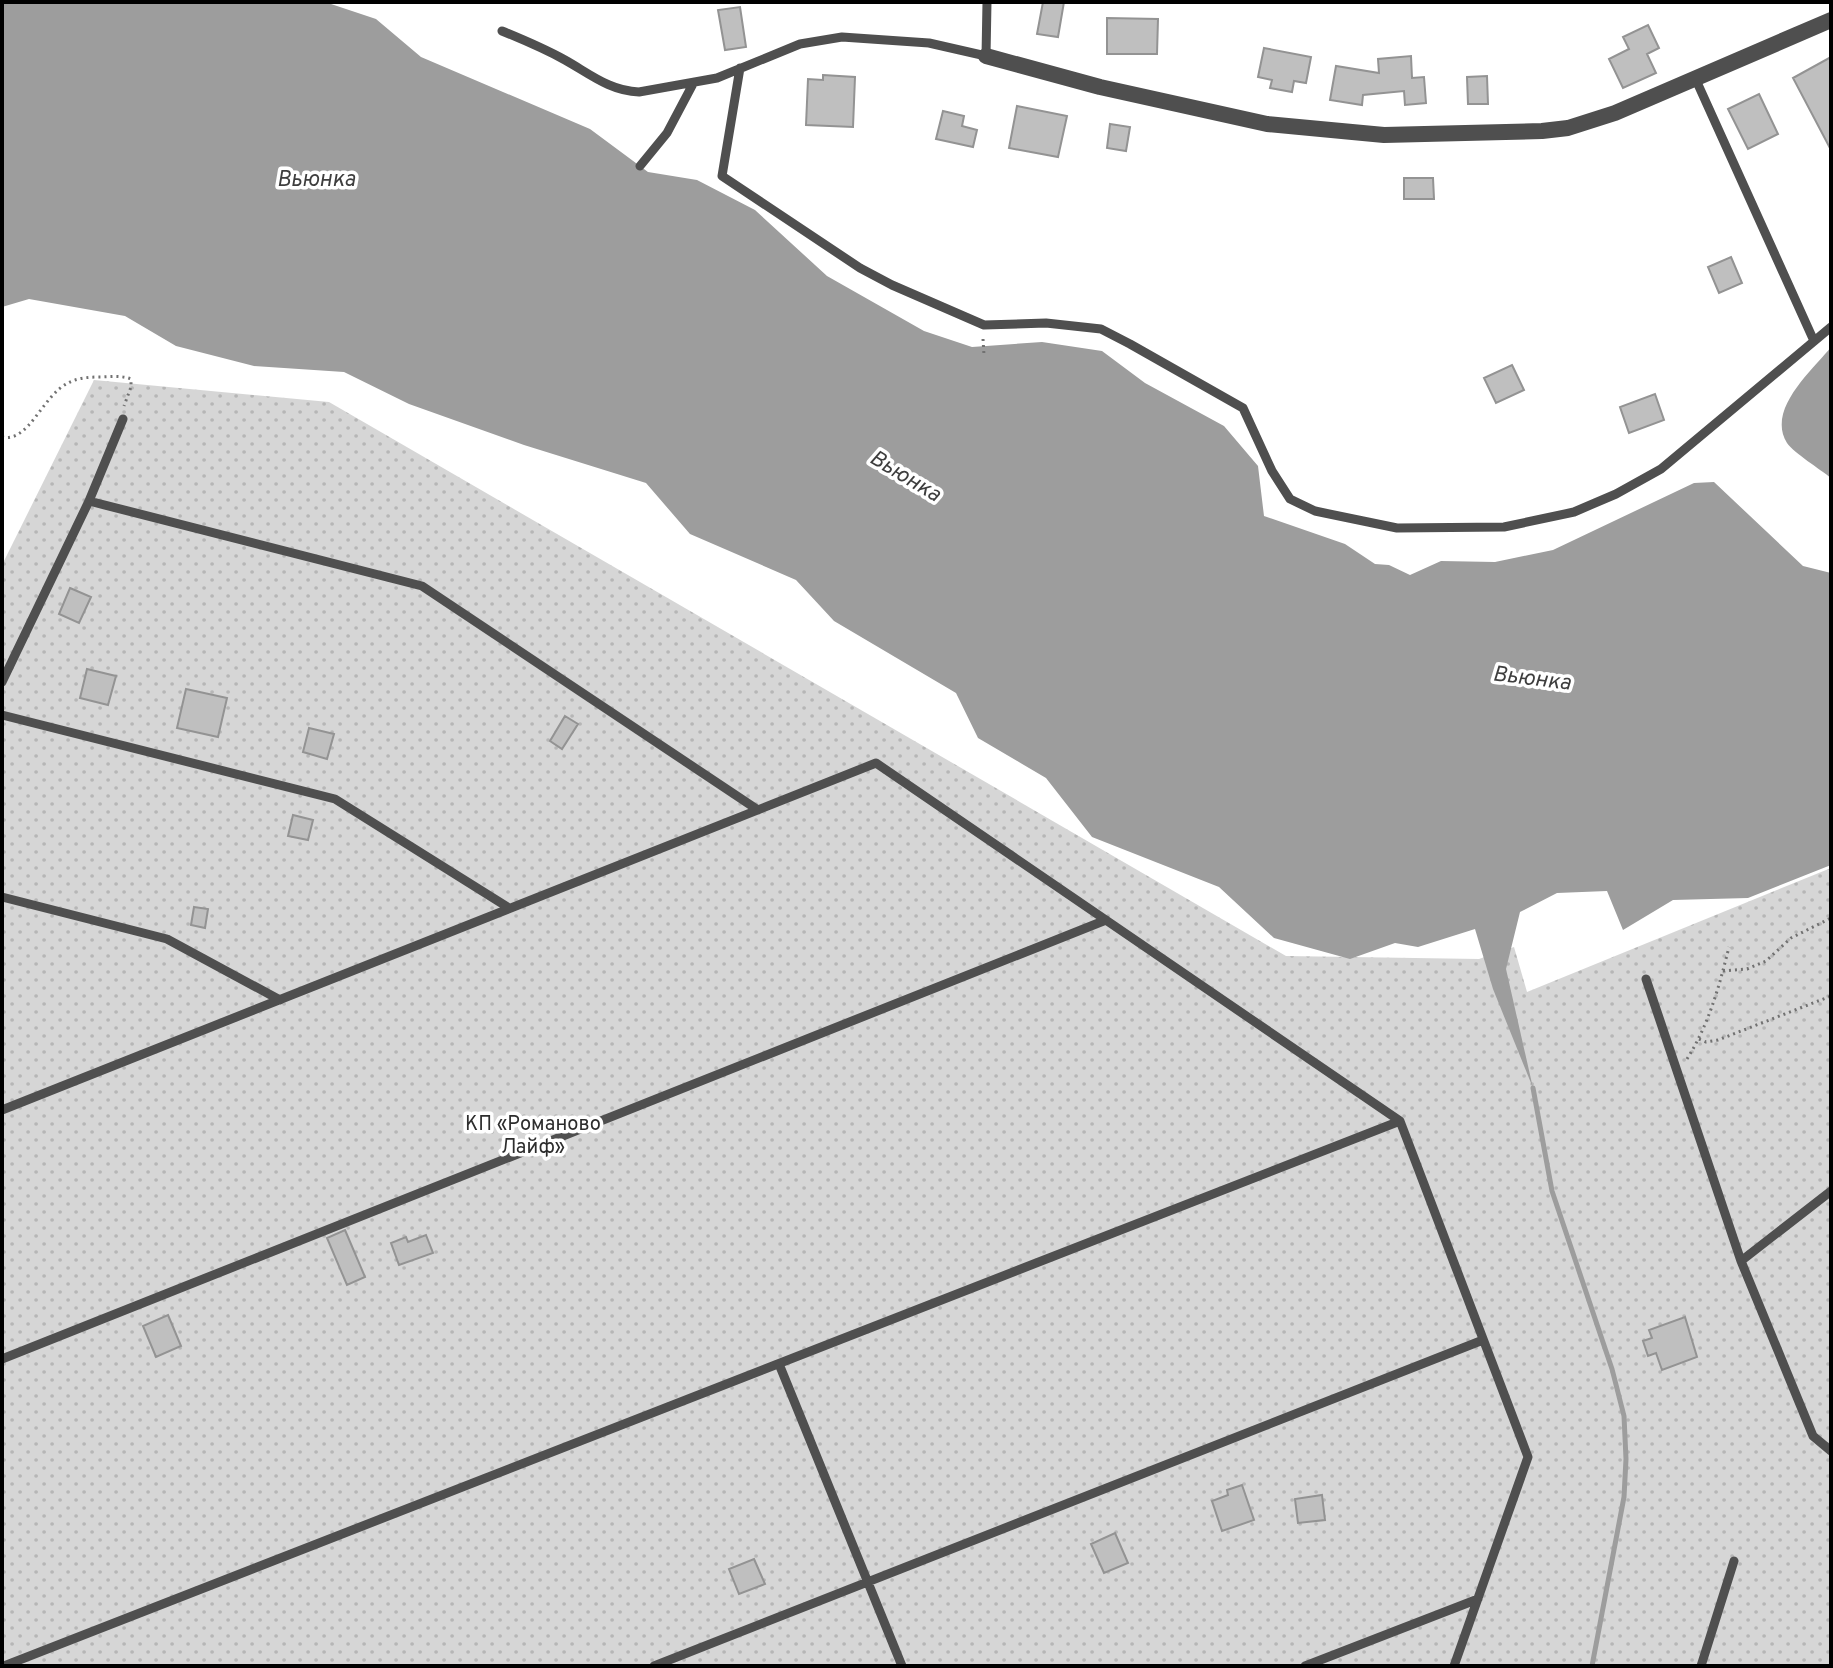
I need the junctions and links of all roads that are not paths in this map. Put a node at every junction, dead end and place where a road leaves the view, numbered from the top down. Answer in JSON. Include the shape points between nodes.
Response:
{"nodes":[{"id":1,"x":987,"y":2,"type":"edge"},
{"id":2,"x":1831,"y":20,"type":"edge"},
{"id":3,"x":502,"y":31,"type":"dead end"},
{"id":4,"x":986,"y":56,"type":"junction"},
{"id":5,"x":740,"y":68,"type":"junction"},
{"id":6,"x":1696,"y":80,"type":"junction"},
{"id":7,"x":694,"y":82,"type":"junction"},
{"id":8,"x":640,"y":166,"type":"dead end"},
{"id":9,"x":1831,"y":327,"type":"edge"},
{"id":10,"x":1814,"y":341,"type":"junction"},
{"id":11,"x":123,"y":419,"type":"road end"},
{"id":12,"x":89,"y":501,"type":"junction"},
{"id":13,"x":2,"y":682,"type":"edge"},
{"id":14,"x":2,"y":715,"type":"edge"},
{"id":15,"x":758,"y":810,"type":"junction"},
{"id":16,"x":2,"y":897,"type":"edge"},
{"id":17,"x":509,"y":908,"type":"junction"},
{"id":18,"x":1106,"y":920,"type":"junction"},
{"id":19,"x":1646,"y":979,"type":"dead end"},
{"id":20,"x":280,"y":1000,"type":"junction"},
{"id":21,"x":2,"y":1110,"type":"edge"},
{"id":22,"x":1400,"y":1121,"type":"junction"},
{"id":23,"x":1831,"y":1191,"type":"edge"},
{"id":24,"x":1741,"y":1261,"type":"junction"},
{"id":25,"x":1483,"y":1340,"type":"junction"},
{"id":26,"x":2,"y":1359,"type":"edge"},
{"id":27,"x":779,"y":1364,"type":"junction"},
{"id":28,"x":1829,"y":1446,"type":"edge"},
{"id":29,"x":1734,"y":1561,"type":"dead end"},
{"id":30,"x":867,"y":1582,"type":"junction"},
{"id":31,"x":1478,"y":1599,"type":"junction"},
{"id":32,"x":4,"y":1666,"type":"edge"},
{"id":33,"x":654,"y":1666,"type":"edge"},
{"id":34,"x":902,"y":1666,"type":"edge"},
{"id":35,"x":1305,"y":1666,"type":"edge"},
{"id":36,"x":1454,"y":1666,"type":"edge"},
{"id":37,"x":1701,"y":1666,"type":"edge"}],
"edges":[{"from":1,"to":4,"type":"lane"},
{"from":2,"to":6,"type":"street"},
{"from":3,"to":7,"type":"lane","via":[[615,89],[639,92]]},
{"from":4,"to":5,"type":"lane","via":[[929,43],[842,37],[800,44]]},
{"from":4,"to":6,"type":"street","via":[[1267,124],[1384,135],[1568,128]]},
{"from":5,"to":7,"type":"lane"},
{"from":5,"to":10,"type":"lane","via":[[722,176],[860,268],[984,325],[1046,323],[1101,329],[1130,344],[1243,408],[1290,499],[1315,511],[1397,528],[1504,527],[1574,512],[1661,469]]},
{"from":6,"to":10,"type":"lane"},
{"from":7,"to":8,"type":"lane","via":[[667,133]]},
{"from":9,"to":10,"type":"lane"},
{"from":11,"to":12,"type":"lane"},
{"from":12,"to":13,"type":"lane"},
{"from":12,"to":15,"type":"lane","via":[[422,586]]},
{"from":14,"to":17,"type":"lane","via":[[335,799]]},
{"from":15,"to":17,"type":"lane"},
{"from":15,"to":18,"type":"lane","via":[[876,763]]},
{"from":16,"to":20,"type":"lane","via":[[167,939]]},
{"from":17,"to":20,"type":"lane"},
{"from":18,"to":22,"type":"lane"},
{"from":18,"to":26,"type":"lane"},
{"from":19,"to":24,"type":"lane"},
{"from":20,"to":21,"type":"lane"},
{"from":22,"to":25,"type":"lane"},
{"from":22,"to":27,"type":"lane"},
{"from":23,"to":24,"type":"lane"},
{"from":24,"to":28,"type":"lane","via":[[1813,1436]]},
{"from":25,"to":30,"type":"lane"},
{"from":25,"to":31,"type":"lane","via":[[1528,1457]]},
{"from":27,"to":30,"type":"lane"},
{"from":27,"to":32,"type":"lane"},
{"from":29,"to":37,"type":"lane"},
{"from":30,"to":33,"type":"lane"},
{"from":30,"to":34,"type":"lane"},
{"from":31,"to":35,"type":"lane"},
{"from":31,"to":36,"type":"lane"}]}
